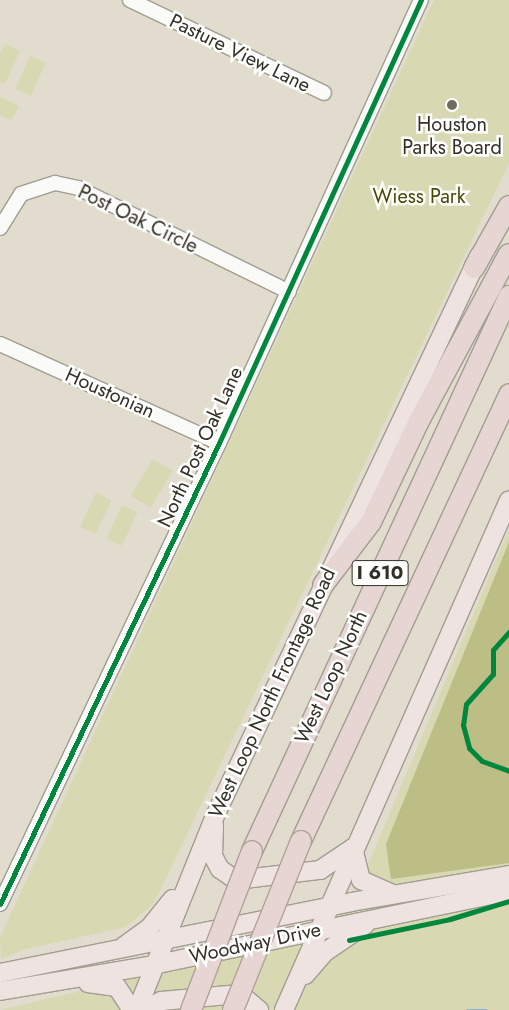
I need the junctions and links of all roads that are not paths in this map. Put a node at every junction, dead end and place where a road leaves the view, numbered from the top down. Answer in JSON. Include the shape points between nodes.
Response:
{"nodes":[{"id":1,"x":130,"y":0,"type":"edge"},
{"id":2,"x":421,"y":0,"type":"edge"},
{"id":3,"x":324,"y":93,"type":"dead end"},
{"id":4,"x":509,"y":192,"type":"edge"},
{"id":5,"x":509,"y":206,"type":"edge"},
{"id":6,"x":0,"y":228,"type":"edge"},
{"id":7,"x":509,"y":254,"type":"edge"},
{"id":8,"x":474,"y":268,"type":"junction"},
{"id":9,"x":289,"y":292,"type":"junction"},
{"id":10,"x":509,"y":296,"type":"edge"},
{"id":11,"x":0,"y":344,"type":"edge"},
{"id":12,"x":509,"y":394,"type":"edge"},
{"id":13,"x":219,"y":443,"type":"junction"},
{"id":14,"x":509,"y":500,"type":"edge"},
{"id":15,"x":323,"y":585,"type":"junction"},
{"id":16,"x":214,"y":818,"type":"junction"},
{"id":17,"x":353,"y":848,"type":"junction"},
{"id":18,"x":194,"y":864,"type":"junction"},
{"id":19,"x":509,"y":876,"type":"edge"},
{"id":20,"x":509,"y":891,"type":"edge"},
{"id":21,"x":393,"y":894,"type":"junction"},
{"id":22,"x":0,"y":904,"type":"edge"},
{"id":23,"x":326,"y":907,"type":"junction"},
{"id":24,"x":375,"y":920,"type":"junction"},
{"id":25,"x":318,"y":929,"type":"junction"},
{"id":26,"x":163,"y":941,"type":"junction"},
{"id":27,"x":118,"y":950,"type":"junction"},
{"id":28,"x":153,"y":965,"type":"junction"},
{"id":29,"x":203,"y":972,"type":"junction"},
{"id":30,"x":0,"y":973,"type":"edge"},
{"id":31,"x":52,"y":982,"type":"junction"},
{"id":32,"x":0,"y":991,"type":"edge"},
{"id":33,"x":291,"y":993,"type":"junction"},
{"id":34,"x":132,"y":1010,"type":"edge"},
{"id":35,"x":137,"y":1010,"type":"edge"},
{"id":36,"x":146,"y":1010,"type":"edge"},
{"id":37,"x":181,"y":1010,"type":"edge"},
{"id":38,"x":191,"y":1010,"type":"edge"},
{"id":39,"x":233,"y":1010,"type":"edge"},
{"id":40,"x":259,"y":1010,"type":"edge"},
{"id":41,"x":284,"y":1010,"type":"edge"}],
"edges":[{"from":1,"to":3,"type":"street","name":"Pasture View Lane"},
{"from":2,"to":9,"type":"street","name":"North Post Oak Lane"},
{"from":4,"to":8,"type":"main road","name":"West Loop North Frontage Road"},
{"from":5,"to":8,"type":"highway"},
{"from":6,"to":9,"type":"street","name":"Post Oak Circle","via":[[21,194],[55,183],[78,188]]},
{"from":7,"to":15,"type":"highway","via":[[420,419],[371,522]]},
{"from":8,"to":15,"type":"main road","name":"West Loop North Frontage Road"},
{"from":9,"to":13,"type":"street","name":"North Post Oak Lane"},
{"from":10,"to":29,"type":"highway","name":"West Loop North","number":"I 610","bridge":true,"via":[[252,851]]},
{"from":11,"to":13,"type":"street","name":"Houstonian"},
{"from":12,"to":39,"type":"highway","name":"West Loop North","number":"I 610","bridge":true,"via":[[301,841]]},
{"from":13,"to":22,"type":"street","name":"North Post Oak Lane"},
{"from":14,"to":17,"type":"main road"},
{"from":15,"to":16,"type":"main road","name":"West Loop North Frontage Road"},
{"from":16,"to":17,"type":"main road","via":[[213,856],[220,869],[236,880],[320,870]]},
{"from":16,"to":18,"type":"main road","name":"West Loop North Frontage Road"},
{"from":17,"to":21,"type":"main road","via":[[361,880]]},
{"from":17,"to":23,"type":"main road"},
{"from":18,"to":26,"type":"main road","name":"West Loop North Frontage Road"},
{"from":18,"to":27,"type":"main road","via":[[168,906]]},
{"from":19,"to":21,"type":"main road","name":"Woodway Drive"},
{"from":20,"to":24,"type":"main road","name":"Woodway Drive"},
{"from":21,"to":23,"type":"main road","name":"Woodway Drive"},
{"from":23,"to":25,"type":"main road"},
{"from":23,"to":26,"type":"main road","name":"Woodway Drive"},
{"from":24,"to":25,"type":"main road","name":"Woodway Drive"},
{"from":24,"to":33,"type":"main road","via":[[324,952]]},
{"from":25,"to":28,"type":"main road","name":"Woodway Drive"},
{"from":25,"to":33,"type":"main road"},
{"from":26,"to":27,"type":"main road","name":"Woodway Drive"},
{"from":26,"to":28,"type":"main road","name":"West Loop North Frontage Road"},
{"from":27,"to":30,"type":"main road","name":"Woodway Drive"},
{"from":28,"to":31,"type":"main road","name":"Woodway Drive"},
{"from":28,"to":35,"type":"main road","name":"West Loop North Frontage Road"},
{"from":29,"to":37,"type":"highway"},
{"from":29,"to":38,"type":"highway","name":"West Loop North","number":"I 610","bridge":true},
{"from":31,"to":32,"type":"main road","name":"Woodway Drive"},
{"from":31,"to":34,"type":"main road","via":[[110,984],[124,995]]},
{"from":33,"to":41,"type":"main road"},
{"from":36,"to":40,"type":"main road","via":[[162,1001],[240,994]]}]}
